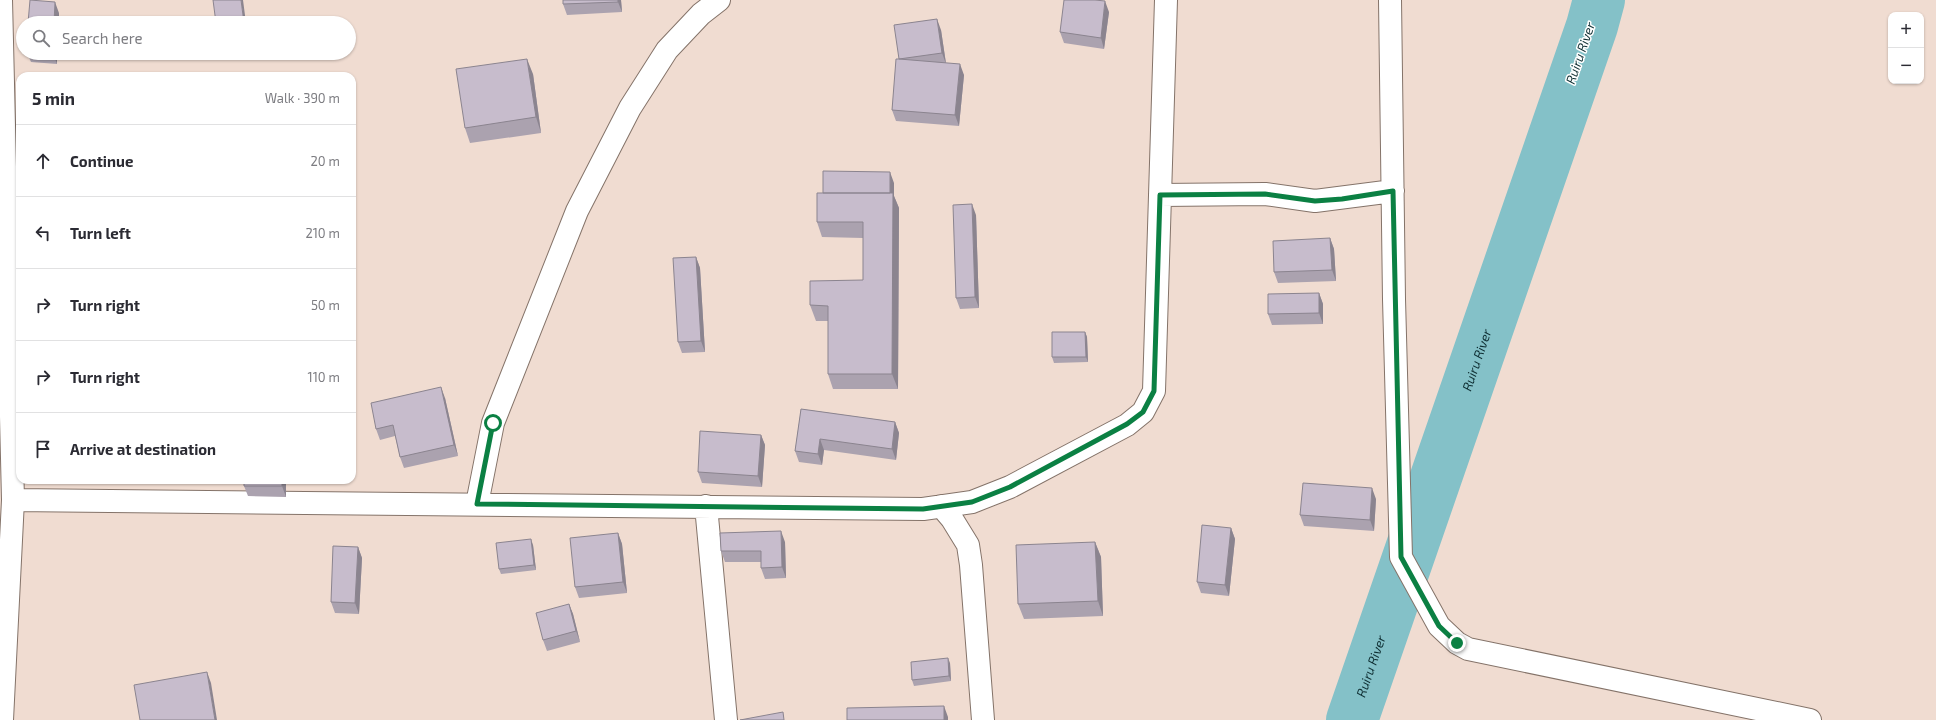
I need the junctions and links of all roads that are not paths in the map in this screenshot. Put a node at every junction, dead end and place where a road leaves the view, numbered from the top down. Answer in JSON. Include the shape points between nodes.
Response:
{"nodes":[{"id":1,"x":0,"y":0,"type":"edge"},
{"id":2,"x":719,"y":0,"type":"edge"},
{"id":3,"x":1166,"y":0,"type":"edge"},
{"id":4,"x":1390,"y":0,"type":"edge"},
{"id":5,"x":1393,"y":191,"type":"junction"},
{"id":6,"x":1160,"y":195,"type":"junction"},
{"id":7,"x":3,"y":250,"type":"edge"},
{"id":8,"x":13,"y":500,"type":"junction"},
{"id":9,"x":477,"y":504,"type":"junction"},
{"id":10,"x":706,"y":506,"type":"junction"},
{"id":11,"x":941,"y":506,"type":"junction"},
{"id":12,"x":2,"y":720,"type":"edge"},
{"id":13,"x":726,"y":720,"type":"edge"},
{"id":14,"x":983,"y":720,"type":"edge"},
{"id":15,"x":1810,"y":720,"type":"edge"}],
"edges":[{"from":1,"to":7,"type":"street"},
{"from":2,"to":9,"type":"street","via":[[701,14],[667,50],[630,108],[577,211],[493,423]]},
{"from":3,"to":6,"type":"street"},
{"from":4,"to":5,"type":"street"},
{"from":5,"to":6,"type":"street","via":[[1315,201],[1265,194]]},
{"from":5,"to":15,"type":"street","via":[[1401,557],[1439,626],[1457,643],[1468,649]]},
{"from":6,"to":11,"type":"street","via":[[1154,391],[1143,412],[1127,424],[1010,487],[972,502]]},
{"from":7,"to":8,"type":"street"},
{"from":8,"to":9,"type":"street"},
{"from":8,"to":12,"type":"street"},
{"from":9,"to":10,"type":"street"},
{"from":10,"to":11,"type":"street","via":[[923,509]]},
{"from":10,"to":13,"type":"street"},
{"from":11,"to":14,"type":"street","via":[[968,545]]}]}
